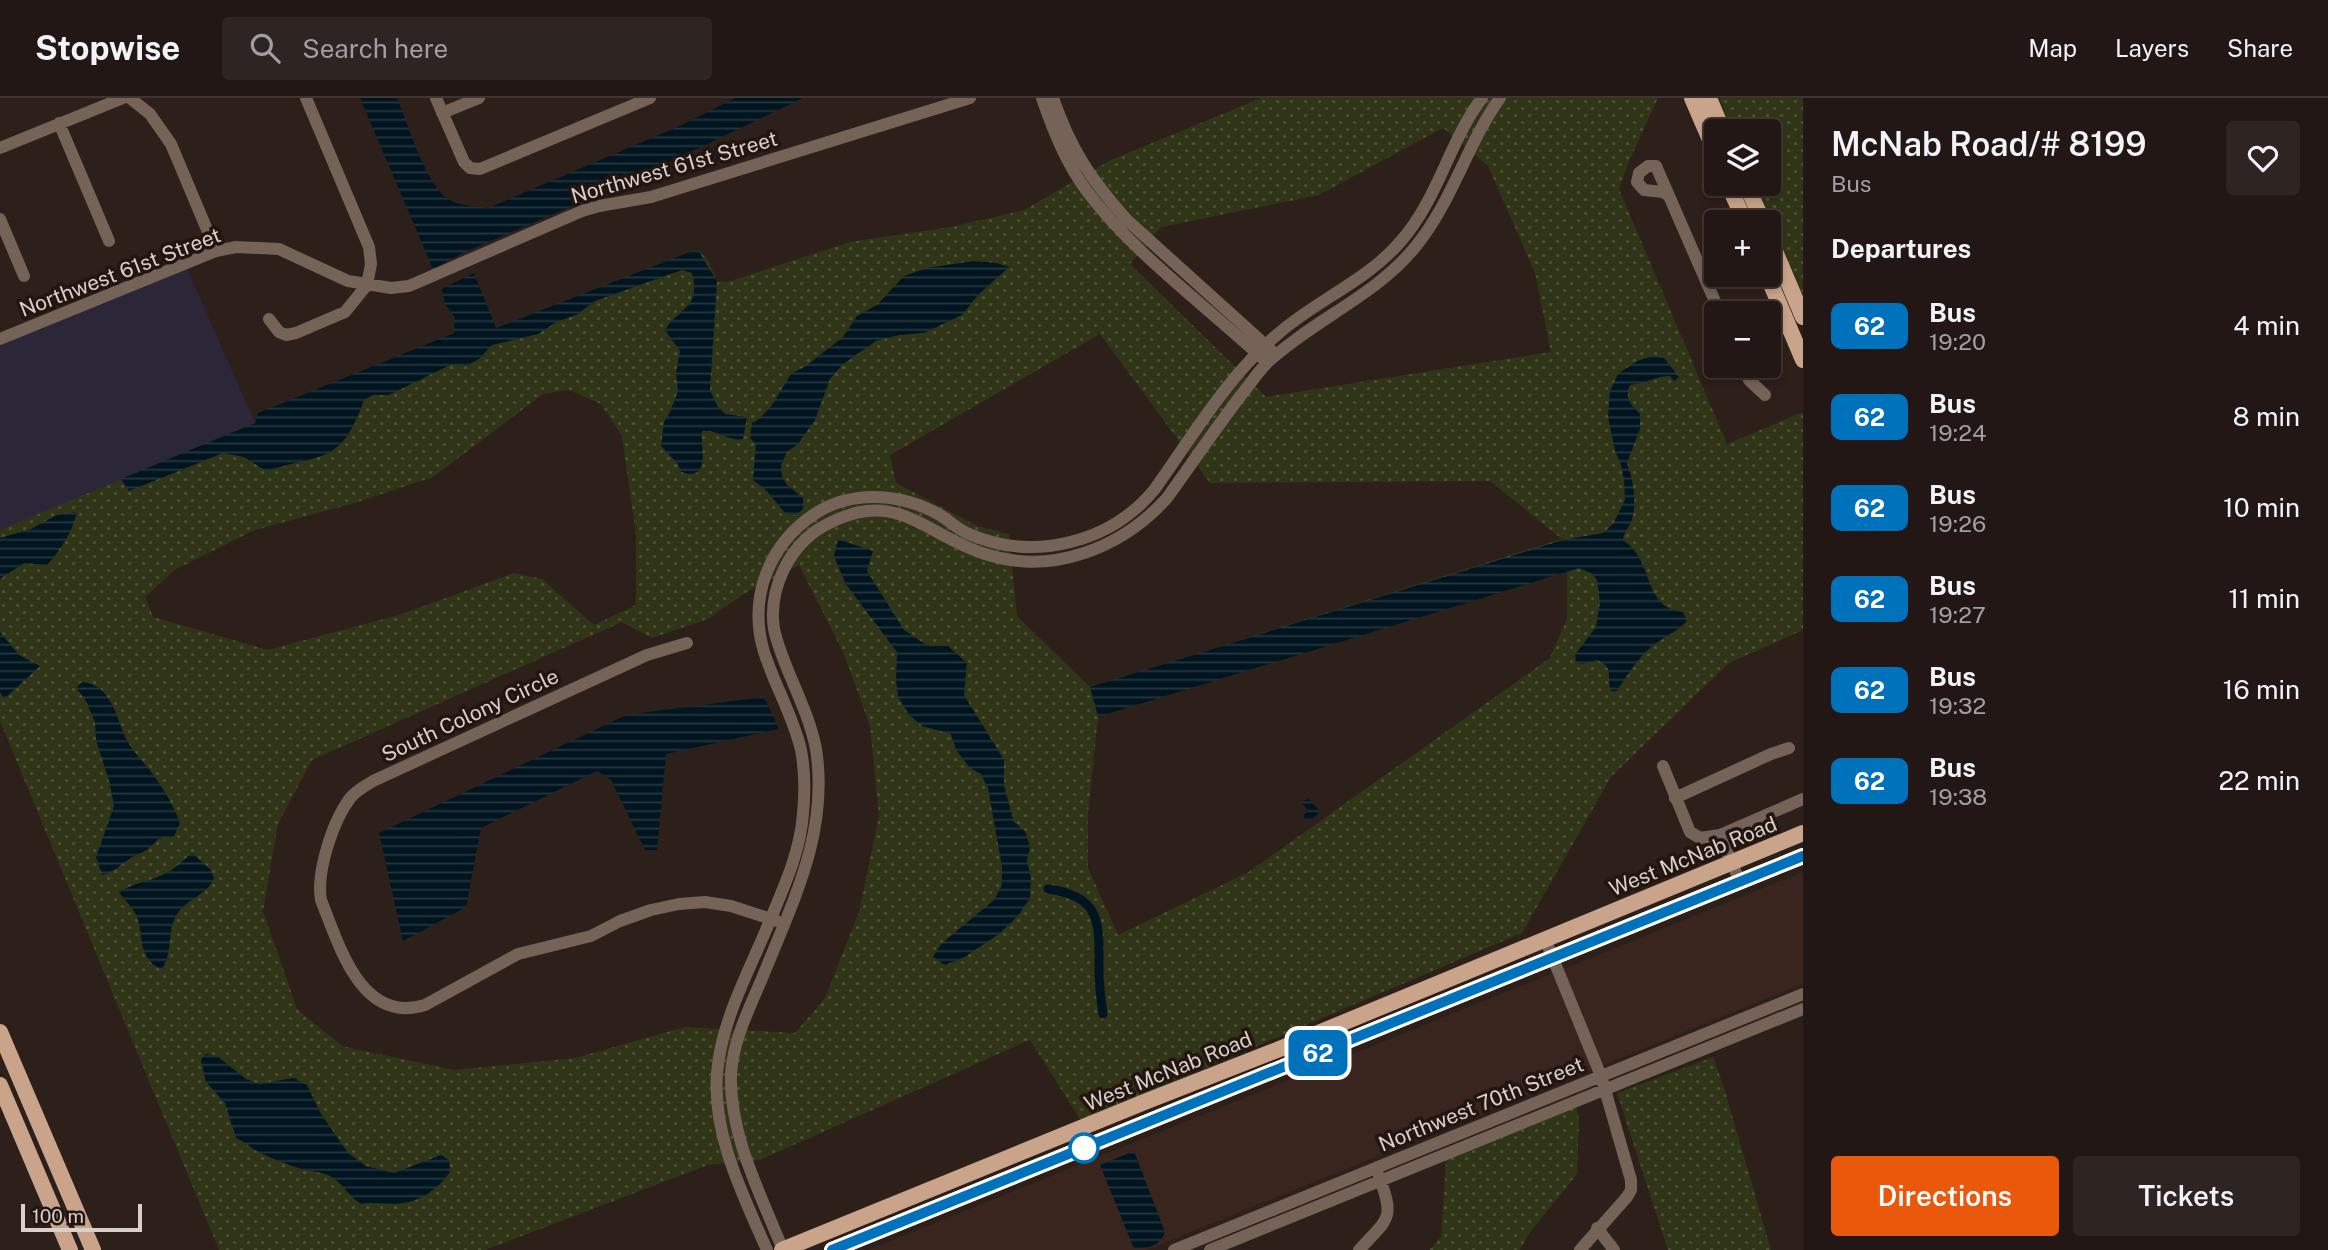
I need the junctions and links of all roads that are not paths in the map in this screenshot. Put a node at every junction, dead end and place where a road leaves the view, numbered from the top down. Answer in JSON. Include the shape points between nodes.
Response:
{"nodes":[{"id":1,"x":123,"y":98,"type":"edge"},
{"id":2,"x":130,"y":98,"type":"edge"},
{"id":3,"x":306,"y":98,"type":"edge"},
{"id":4,"x":436,"y":98,"type":"edge"},
{"id":5,"x":479,"y":98,"type":"edge"},
{"id":6,"x":650,"y":98,"type":"edge"},
{"id":7,"x":970,"y":98,"type":"edge"},
{"id":8,"x":1042,"y":98,"type":"edge"},
{"id":9,"x":1053,"y":98,"type":"edge"},
{"id":10,"x":1482,"y":98,"type":"edge"},
{"id":11,"x":1500,"y":98,"type":"edge"},
{"id":12,"x":1692,"y":98,"type":"edge"},
{"id":13,"x":1709,"y":98,"type":"edge"},
{"id":14,"x":442,"y":113,"type":"junction"},
{"id":15,"x":1718,"y":119,"type":"edge"},
{"id":16,"x":59,"y":123,"type":"junction"},
{"id":17,"x":1704,"y":126,"type":"edge"},
{"id":18,"x":0,"y":148,"type":"edge"},
{"id":19,"x":1668,"y":195,"type":"dead end"},
{"id":20,"x":0,"y":219,"type":"edge"},
{"id":21,"x":110,"y":241,"type":"dead end"},
{"id":22,"x":216,"y":251,"type":"junction"},
{"id":23,"x":1704,"y":262,"type":"edge"},
{"id":24,"x":1781,"y":265,"type":"edge"},
{"id":25,"x":24,"y":276,"type":"dead end"},
{"id":26,"x":367,"y":285,"type":"junction"},
{"id":27,"x":1772,"y":287,"type":"edge"},
{"id":28,"x":1803,"y":317,"type":"edge"},
{"id":29,"x":269,"y":320,"type":"dead end"},
{"id":30,"x":0,"y":339,"type":"edge"},
{"id":31,"x":1261,"y":349,"type":"junction"},
{"id":32,"x":1272,"y":359,"type":"junction"},
{"id":33,"x":1803,"y":360,"type":"edge"},
{"id":34,"x":1748,"y":378,"type":"edge"},
{"id":35,"x":1765,"y":396,"type":"dead end"},
{"id":36,"x":774,"y":618,"type":"junction"},
{"id":37,"x":760,"y":635,"type":"junction"},
{"id":38,"x":687,"y":643,"type":"dead end"},
{"id":39,"x":1789,"y":748,"type":"dead end"},
{"id":40,"x":1663,"y":766,"type":"dead end"},
{"id":41,"x":1675,"y":798,"type":"junction"},
{"id":42,"x":1803,"y":799,"type":"edge"},
{"id":43,"x":1803,"y":833,"type":"edge"},
{"id":44,"x":1720,"y":835,"type":"junction"},
{"id":45,"x":1803,"y":856,"type":"edge"},
{"id":46,"x":1732,"y":864,"type":"junction"},
{"id":47,"x":1740,"y":882,"type":"junction"},
{"id":48,"x":771,"y":919,"type":"junction"},
{"id":49,"x":784,"y":923,"type":"junction"},
{"id":50,"x":1545,"y":939,"type":"junction"},
{"id":51,"x":1552,"y":956,"type":"junction"},
{"id":52,"x":746,"y":978,"type":"junction"},
{"id":53,"x":760,"y":983,"type":"junction"},
{"id":54,"x":1803,"y":995,"type":"edge"},
{"id":55,"x":1803,"y":1009,"type":"edge"},
{"id":56,"x":0,"y":1032,"type":"edge"},
{"id":57,"x":1726,"y":1033,"type":"junction"},
{"id":58,"x":1603,"y":1082,"type":"junction"},
{"id":59,"x":0,"y":1085,"type":"edge"},
{"id":60,"x":12,"y":1113,"type":"junction"},
{"id":61,"x":46,"y":1141,"type":"junction"},
{"id":62,"x":26,"y":1144,"type":"junction"},
{"id":63,"x":56,"y":1162,"type":"junction"},
{"id":64,"x":1376,"y":1168,"type":"junction"},
{"id":65,"x":1381,"y":1181,"type":"junction"},
{"id":66,"x":1597,"y":1228,"type":"junction"},
{"id":67,"x":1226,"y":1247,"type":"edge"},
{"id":68,"x":70,"y":1250,"type":"edge"},
{"id":69,"x":93,"y":1250,"type":"edge"},
{"id":70,"x":767,"y":1250,"type":"edge"},
{"id":71,"x":783,"y":1250,"type":"edge"},
{"id":72,"x":832,"y":1250,"type":"edge"},
{"id":73,"x":1174,"y":1250,"type":"edge"},
{"id":74,"x":1210,"y":1250,"type":"edge"},
{"id":75,"x":1359,"y":1250,"type":"edge"},
{"id":76,"x":1580,"y":1250,"type":"edge"},
{"id":77,"x":1614,"y":1250,"type":"edge"}],
"edges":[{"from":1,"to":16,"type":"street"},
{"from":2,"to":22,"type":"street","via":[[150,114],[171,144]]},
{"from":3,"to":26,"type":"street","via":[[369,247]]},
{"from":4,"to":14,"type":"street"},
{"from":5,"to":14,"type":"street"},
{"from":6,"to":14,"type":"street","via":[[480,169],[464,162]]},
{"from":7,"to":26,"type":"street","name":"Northwest 61st Street","via":[[651,197],[582,211],[409,286]]},
{"from":8,"to":31,"type":"street","via":[[1068,161],[1118,229]]},
{"from":9,"to":31,"type":"street","via":[[1076,154],[1095,183],[1127,220]]},
{"from":10,"to":31,"type":"street","via":[[1404,238],[1364,276],[1306,311]]},
{"from":11,"to":32,"type":"street","via":[[1416,247],[1373,287],[1315,324]]},
{"from":12,"to":17,"type":"main road"},
{"from":13,"to":15,"type":"main road"},
{"from":16,"to":18,"type":"street"},
{"from":16,"to":21,"type":"street"},
{"from":19,"to":23,"type":"street"},
{"from":20,"to":25,"type":"street"},
{"from":22,"to":26,"type":"street","name":"Northwest 61st Street","via":[[236,247],[279,250]]},
{"from":22,"to":30,"type":"street","name":"Northwest 61st Street"},
{"from":24,"to":28,"type":"main road"},
{"from":26,"to":29,"type":"street","via":[[345,312],[296,333],[279,332]]},
{"from":27,"to":33,"type":"main road"},
{"from":31,"to":32,"type":"street"},
{"from":31,"to":37,"type":"street","via":[[1154,490],[1120,521],[1071,543],[1043,547],[967,534],[942,516],[898,499],[869,496],[840,502],[815,513],[778,549],[759,598]]},
{"from":32,"to":36,"type":"street","via":[[1150,517],[1102,547],[1077,556],[1016,561],[973,550],[896,513],[846,515],[821,527],[788,560],[779,579]]},
{"from":34,"to":35,"type":"street"},
{"from":36,"to":37,"type":"street"},
{"from":36,"to":49,"type":"street","via":[[779,648],[815,747],[819,788],[811,852]]},
{"from":37,"to":48,"type":"street","via":[[801,752],[804,788],[797,847]]},
{"from":38,"to":48,"type":"street","name":"South Colony Circle","via":[[647,655],[353,794],[337,822],[321,876],[321,900],[353,976],[369,992],[402,1009],[425,1005],[518,954],[591,936],[651,910],[705,902]]},
{"from":39,"to":41,"type":"street"},
{"from":40,"to":41,"type":"street"},
{"from":41,"to":44,"type":"street","via":[[1690,832],[1700,838]]},
{"from":42,"to":44,"type":"street"},
{"from":43,"to":46,"type":"main road","name":"West McNab Road"},
{"from":44,"to":46,"type":"street"},
{"from":45,"to":47,"type":"main road","name":"West McNab Road"},
{"from":46,"to":47,"type":"street"},
{"from":46,"to":50,"type":"main road","name":"West McNab Road"},
{"from":47,"to":51,"type":"main road","name":"West McNab Road"},
{"from":48,"to":49,"type":"street"},
{"from":48,"to":52,"type":"street"},
{"from":49,"to":53,"type":"street"},
{"from":50,"to":51,"type":"street"},
{"from":50,"to":71,"type":"main road","name":"West McNab Road"},
{"from":51,"to":58,"type":"street"},
{"from":51,"to":72,"type":"main road","name":"West McNab Road"},
{"from":52,"to":53,"type":"street"},
{"from":52,"to":70,"type":"street","via":[[721,1049],[716,1099],[728,1154]]},
{"from":53,"to":71,"type":"street","via":[[736,1049],[732,1098],[743,1148]]},
{"from":54,"to":55,"type":"street"},
{"from":54,"to":57,"type":"street","name":"Northwest 70th Street"},
{"from":55,"to":57,"type":"street","name":"Northwest 70th Street"},
{"from":56,"to":61,"type":"main road"},
{"from":57,"to":58,"type":"street","name":"Northwest 70th Street"},
{"from":58,"to":64,"type":"street","name":"Northwest 70th Street"},
{"from":58,"to":65,"type":"street","name":"Northwest 70th Street"},
{"from":58,"to":66,"type":"street","via":[[1631,1190]]},
{"from":59,"to":60,"type":"main road"},
{"from":60,"to":61,"type":"main road"},
{"from":60,"to":62,"type":"main road"},
{"from":61,"to":63,"type":"main road"},
{"from":62,"to":63,"type":"main road"},
{"from":62,"to":68,"type":"main road"},
{"from":63,"to":69,"type":"main road"},
{"from":64,"to":65,"type":"street"},
{"from":64,"to":73,"type":"street","name":"Northwest 70th Street"},
{"from":65,"to":67,"type":"street","name":"Northwest 70th Street"},
{"from":65,"to":75,"type":"street","via":[[1390,1208],[1385,1221]]},
{"from":66,"to":76,"type":"street"},
{"from":66,"to":77,"type":"street"},
{"from":67,"to":74,"type":"street","name":"Northwest 70th Street"}]}
